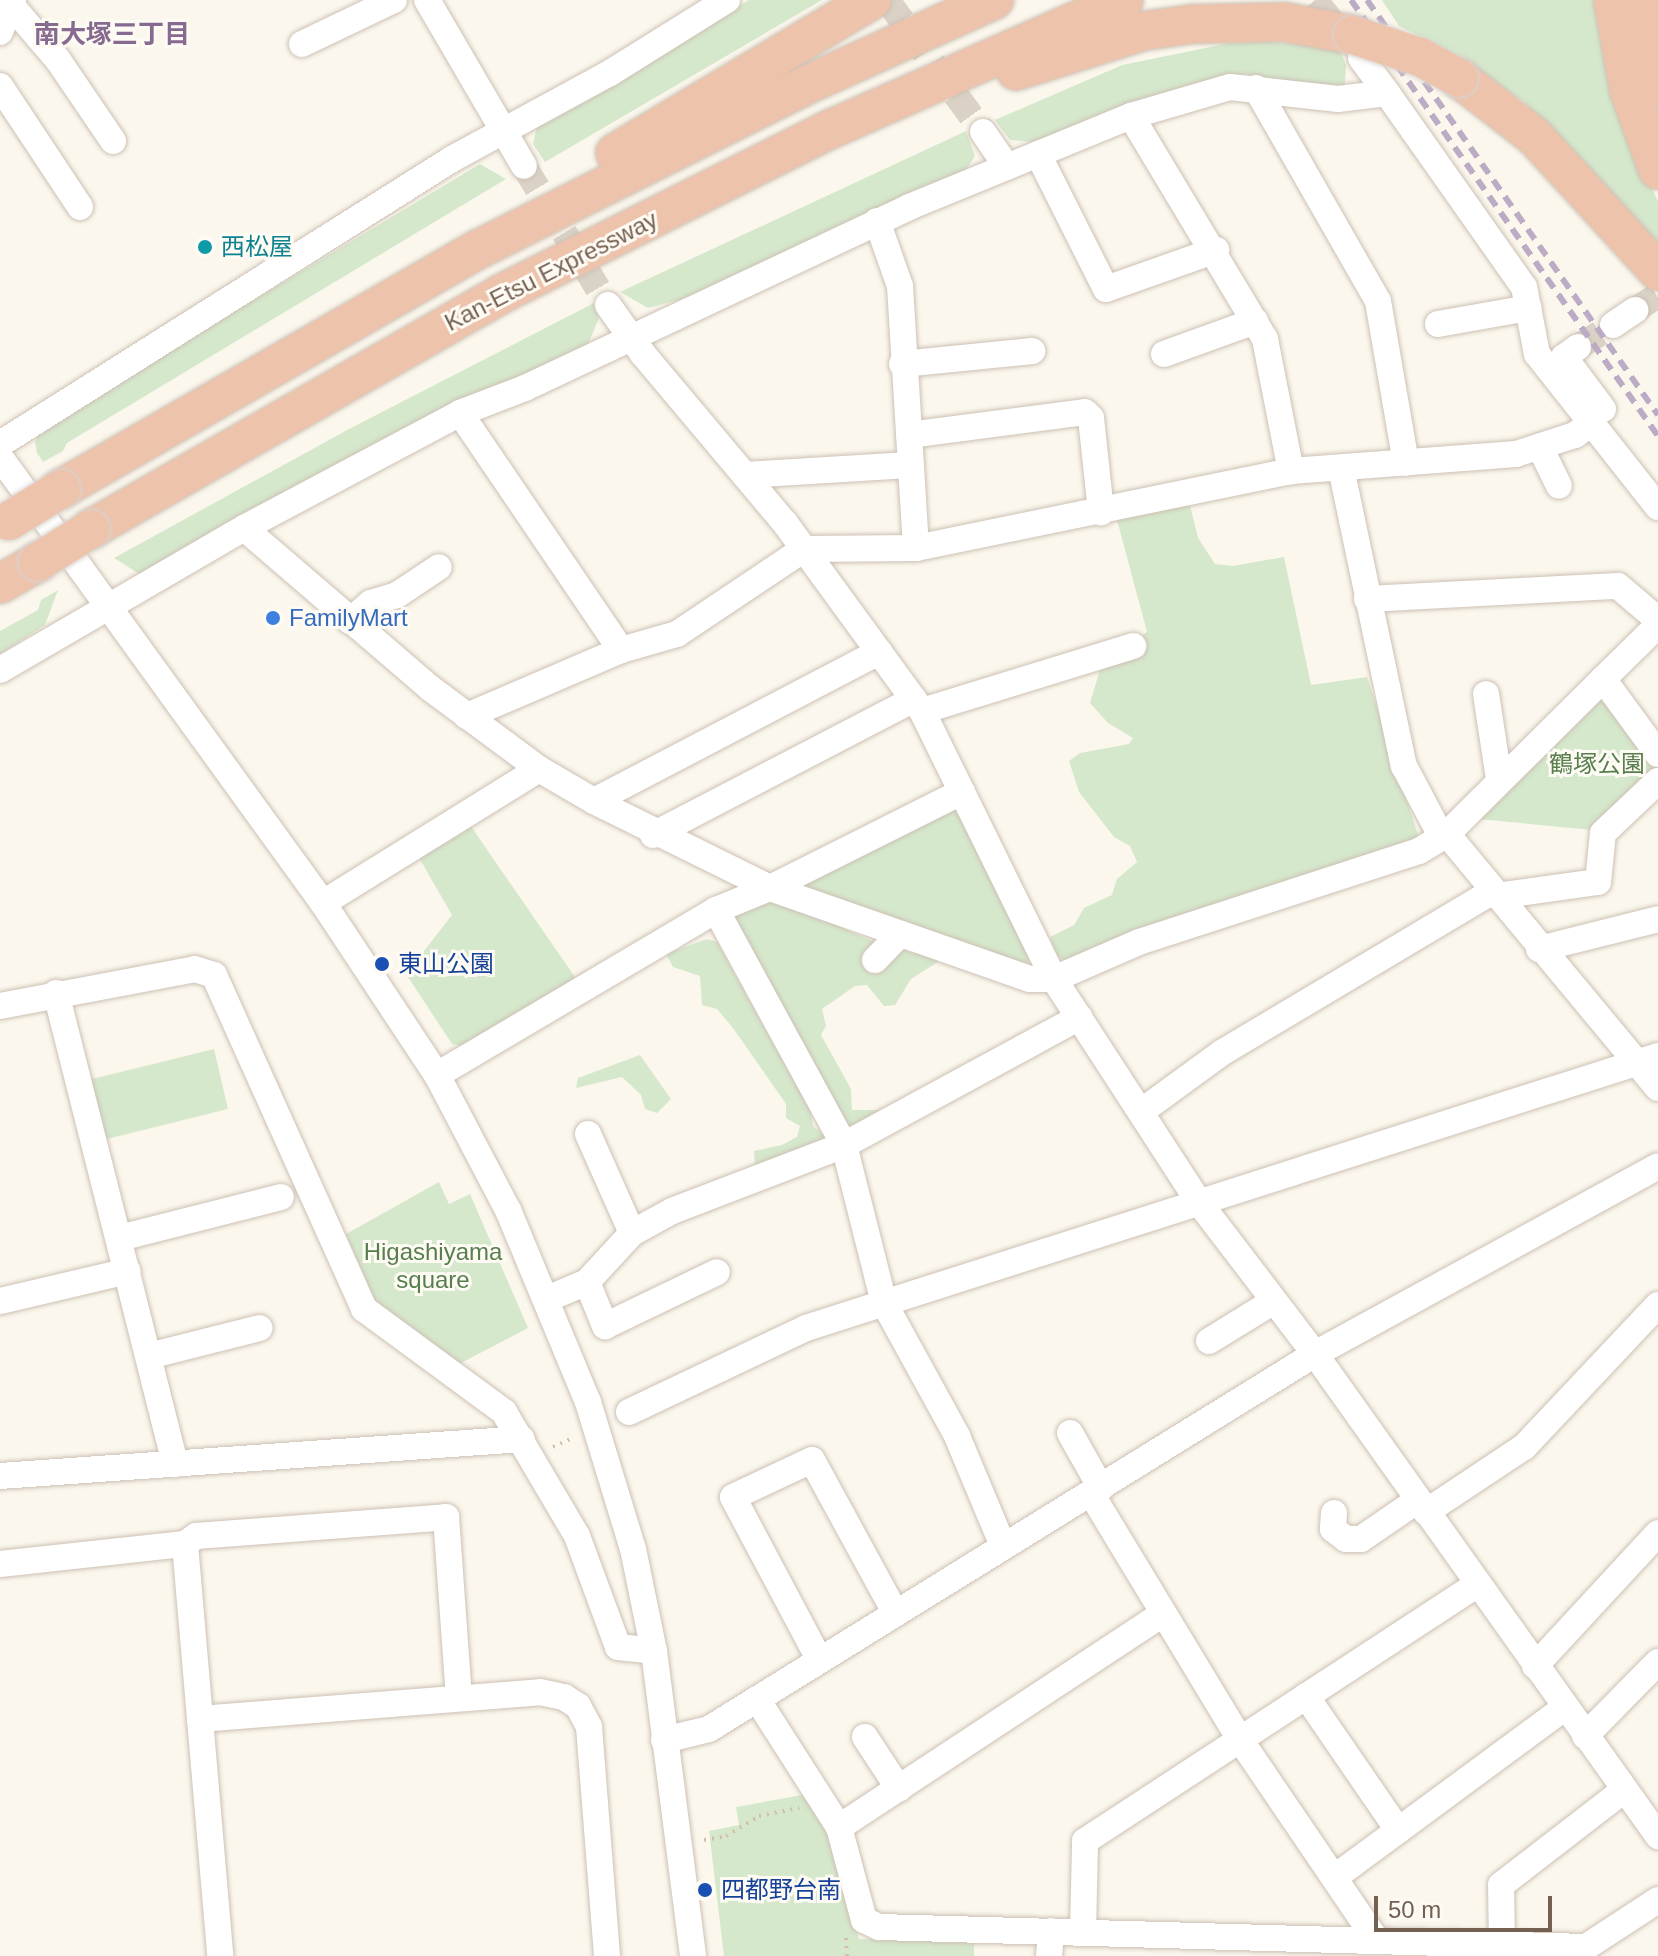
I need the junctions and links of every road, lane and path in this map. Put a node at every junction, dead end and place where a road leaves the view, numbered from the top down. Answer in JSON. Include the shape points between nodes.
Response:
{"nodes":[{"id":1,"x":394,"y":0,"type":"edge"},
{"id":2,"x":427,"y":0,"type":"edge"},
{"id":3,"x":727,"y":0,"type":"edge"},
{"id":4,"x":872,"y":0,"type":"edge"},
{"id":5,"x":994,"y":0,"type":"edge"},
{"id":6,"x":1124,"y":0,"type":"edge"},
{"id":7,"x":1613,"y":0,"type":"edge"},
{"id":8,"x":1642,"y":0,"type":"edge"},
{"id":9,"x":12,"y":2,"type":"edge"},
{"id":10,"x":0,"y":32,"type":"edge"},
{"id":11,"x":302,"y":44,"type":"dead end"},
{"id":12,"x":1357,"y":47,"type":"junction"},
{"id":13,"x":0,"y":86,"type":"edge"},
{"id":14,"x":1256,"y":88,"type":"junction"},
{"id":15,"x":1658,"y":88,"type":"edge"},
{"id":16,"x":1387,"y":93,"type":"junction"},
{"id":17,"x":1131,"y":116,"type":"junction"},
{"id":18,"x":501,"y":132,"type":"junction"},
{"id":19,"x":983,"y":132,"type":"tunnel mouth"},
{"id":20,"x":113,"y":141,"type":"dead end"},
{"id":21,"x":1038,"y":154,"type":"junction"},
{"id":22,"x":524,"y":166,"type":"tunnel mouth"},
{"id":23,"x":1007,"y":167,"type":"junction"},
{"id":24,"x":1658,"y":170,"type":"edge"},
{"id":25,"x":80,"y":207,"type":"dead end"},
{"id":26,"x":877,"y":221,"type":"junction"},
{"id":27,"x":1216,"y":250,"type":"junction"},
{"id":28,"x":1658,"y":271,"type":"edge"},
{"id":29,"x":608,"y":305,"type":"tunnel mouth"},
{"id":30,"x":1529,"y":308,"type":"junction"},
{"id":31,"x":1635,"y":310,"type":"tunnel mouth"},
{"id":32,"x":1255,"y":321,"type":"junction"},
{"id":33,"x":1438,"y":324,"type":"dead end"},
{"id":34,"x":1613,"y":325,"type":"tunnel mouth"},
{"id":35,"x":631,"y":337,"type":"junction"},
{"id":36,"x":307,"y":344,"type":"junction"},
{"id":37,"x":1578,"y":347,"type":"dead end"},
{"id":38,"x":1032,"y":351,"type":"dead end"},
{"id":39,"x":1164,"y":354,"type":"dead end"},
{"id":40,"x":902,"y":364,"type":"junction"},
{"id":41,"x":334,"y":385,"type":"junction"},
{"id":42,"x":460,"y":413,"type":"junction"},
{"id":43,"x":1592,"y":422,"type":"junction"},
{"id":44,"x":909,"y":435,"type":"junction"},
{"id":45,"x":0,"y":444,"type":"edge"},
{"id":46,"x":1540,"y":447,"type":"junction"},
{"id":47,"x":0,"y":457,"type":"edge"},
{"id":48,"x":1406,"y":463,"type":"junction"},
{"id":49,"x":909,"y":465,"type":"junction"},
{"id":50,"x":1341,"y":468,"type":"junction"},
{"id":51,"x":1291,"y":471,"type":"junction"},
{"id":52,"x":745,"y":475,"type":"junction"},
{"id":53,"x":1658,"y":482,"type":"edge"},
{"id":54,"x":1559,"y":486,"type":"dead end"},
{"id":55,"x":1658,"y":507,"type":"edge"},
{"id":56,"x":1101,"y":512,"type":"junction"},
{"id":57,"x":5,"y":524,"type":"edge"},
{"id":58,"x":244,"y":528,"type":"junction"},
{"id":59,"x":916,"y":548,"type":"junction"},
{"id":60,"x":804,"y":549,"type":"junction"},
{"id":61,"x":439,"y":567,"type":"dead end"},
{"id":62,"x":0,"y":584,"type":"edge"},
{"id":63,"x":1367,"y":599,"type":"junction"},
{"id":64,"x":112,"y":609,"type":"junction"},
{"id":65,"x":350,"y":621,"type":"junction"},
{"id":66,"x":1658,"y":622,"type":"edge"},
{"id":67,"x":1133,"y":646,"type":"dead end"},
{"id":68,"x":621,"y":650,"type":"junction"},
{"id":69,"x":879,"y":652,"type":"junction"},
{"id":70,"x":0,"y":670,"type":"edge"},
{"id":71,"x":1603,"y":679,"type":"junction"},
{"id":72,"x":1486,"y":694,"type":"dead end"},
{"id":73,"x":918,"y":705,"type":"junction"},
{"id":74,"x":467,"y":716,"type":"junction"},
{"id":75,"x":1658,"y":754,"type":"edge"},
{"id":76,"x":539,"y":769,"type":"junction"},
{"id":77,"x":1499,"y":779,"type":"junction"},
{"id":78,"x":1658,"y":781,"type":"edge"},
{"id":79,"x":962,"y":792,"type":"junction"},
{"id":80,"x":594,"y":801,"type":"junction"},
{"id":81,"x":1443,"y":834,"type":"junction"},
{"id":82,"x":653,"y":835,"type":"junction"},
{"id":83,"x":770,"y":888,"type":"junction"},
{"id":84,"x":1495,"y":894,"type":"junction"},
{"id":85,"x":323,"y":903,"type":"junction"},
{"id":86,"x":716,"y":910,"type":"junction"},
{"id":87,"x":1657,"y":921,"type":"edge"},
{"id":88,"x":900,"y":934,"type":"junction"},
{"id":89,"x":1539,"y":949,"type":"junction"},
{"id":90,"x":875,"y":960,"type":"dead end"},
{"id":91,"x":1054,"y":979,"type":"junction"},
{"id":92,"x":56,"y":993,"type":"junction"},
{"id":93,"x":0,"y":1006,"type":"edge"},
{"id":94,"x":1080,"y":1017,"type":"junction"},
{"id":95,"x":1648,"y":1060,"type":"edge"},
{"id":96,"x":437,"y":1075,"type":"junction"},
{"id":97,"x":1658,"y":1088,"type":"edge"},
{"id":98,"x":1142,"y":1111,"type":"junction"},
{"id":99,"x":588,"y":1134,"type":"dead end"},
{"id":100,"x":844,"y":1145,"type":"junction"},
{"id":101,"x":1658,"y":1166,"type":"edge"},
{"id":102,"x":281,"y":1197,"type":"dead end"},
{"id":103,"x":1198,"y":1201,"type":"junction"},
{"id":104,"x":632,"y":1233,"type":"junction"},
{"id":105,"x":120,"y":1238,"type":"junction"},
{"id":106,"x":128,"y":1271,"type":"junction"},
{"id":107,"x":717,"y":1272,"type":"dead end"},
{"id":108,"x":587,"y":1282,"type":"junction"},
{"id":109,"x":547,"y":1299,"type":"junction"},
{"id":110,"x":0,"y":1301,"type":"edge"},
{"id":111,"x":1274,"y":1301,"type":"junction"},
{"id":112,"x":884,"y":1303,"type":"junction"},
{"id":113,"x":1658,"y":1305,"type":"edge"},
{"id":114,"x":260,"y":1328,"type":"dead end"},
{"id":115,"x":1209,"y":1341,"type":"dead end"},
{"id":116,"x":1315,"y":1354,"type":"junction"},
{"id":117,"x":149,"y":1356,"type":"junction"},
{"id":118,"x":629,"y":1412,"type":"dead end"},
{"id":119,"x":1070,"y":1433,"type":"dead end"},
{"id":120,"x":522,"y":1439,"type":"junction"},
{"id":121,"x":175,"y":1464,"type":"junction"},
{"id":122,"x":0,"y":1476,"type":"edge"},
{"id":123,"x":1096,"y":1492,"type":"junction"},
{"id":124,"x":1425,"y":1509,"type":"junction"},
{"id":125,"x":1334,"y":1513,"type":"dead end"},
{"id":126,"x":1658,"y":1533,"type":"edge"},
{"id":127,"x":1392,"y":1538,"type":"dead end"},
{"id":128,"x":185,"y":1544,"type":"junction"},
{"id":129,"x":1003,"y":1546,"type":"junction"},
{"id":130,"x":0,"y":1564,"type":"edge"},
{"id":131,"x":1477,"y":1584,"type":"junction"},
{"id":132,"x":895,"y":1612,"type":"junction"},
{"id":133,"x":1161,"y":1615,"type":"junction"},
{"id":134,"x":654,"y":1651,"type":"junction"},
{"id":135,"x":819,"y":1659,"type":"junction"},
{"id":136,"x":1658,"y":1662,"type":"edge"},
{"id":137,"x":1535,"y":1666,"type":"junction"},
{"id":138,"x":1306,"y":1696,"type":"junction"},
{"id":139,"x":459,"y":1698,"type":"junction"},
{"id":140,"x":757,"y":1699,"type":"junction"},
{"id":141,"x":1564,"y":1708,"type":"junction"},
{"id":142,"x":200,"y":1719,"type":"junction"},
{"id":143,"x":1585,"y":1736,"type":"junction"},
{"id":144,"x":865,"y":1737,"type":"dead end"},
{"id":145,"x":664,"y":1740,"type":"junction"},
{"id":146,"x":1241,"y":1741,"type":"junction"},
{"id":147,"x":899,"y":1789,"type":"junction"},
{"id":148,"x":1624,"y":1790,"type":"junction"},
{"id":149,"x":814,"y":1809,"type":"dead end"},
{"id":150,"x":839,"y":1827,"type":"junction"},
{"id":151,"x":1656,"y":1829,"type":"edge"},
{"id":152,"x":1398,"y":1830,"type":"junction"},
{"id":153,"x":704,"y":1840,"type":"dead end"},
{"id":154,"x":1335,"y":1877,"type":"junction"},
{"id":155,"x":1658,"y":1900,"type":"edge"},
{"id":156,"x":845,"y":1930,"type":"dead end"},
{"id":157,"x":1083,"y":1932,"type":"junction"},
{"id":158,"x":1377,"y":1941,"type":"junction"},
{"id":159,"x":1050,"y":1944,"type":"edge"},
{"id":160,"x":1502,"y":1946,"type":"junction"},
{"id":161,"x":1239,"y":1947,"type":"edge"},
{"id":162,"x":220,"y":1956,"type":"edge"},
{"id":163,"x":607,"y":1956,"type":"edge"},
{"id":164,"x":693,"y":1956,"type":"edge"},
{"id":165,"x":847,"y":1956,"type":"edge"}],
"edges":[{"from":1,"to":11,"type":"street"},
{"from":2,"to":18,"type":"street"},
{"from":3,"to":18,"type":"street","via":[[610,73]]},
{"from":4,"to":36,"type":"highway","via":[[470,238]]},
{"from":5,"to":36,"type":"highway","name":"Kan-Etsu Expressway","via":[[643,164]]},
{"from":6,"to":41,"type":"highway","name":"Kan-Etsu Expressway","via":[[831,129],[501,294]]},
{"from":7,"to":24,"type":"highway","via":[[1629,90]]},
{"from":8,"to":15,"type":"highway"},
{"from":9,"to":10,"type":"street"},
{"from":9,"to":20,"type":"street"},
{"from":12,"to":16,"type":"street"},
{"from":12,"to":28,"type":"highway","bridge":true,"via":[[1420,57],[1459,78],[1535,137]]},
{"from":12,"to":41,"type":"highway","via":[[1284,22],[1193,24],[1143,31],[1036,64],[881,129],[468,328]]},
{"from":13,"to":25,"type":"street"},
{"from":14,"to":16,"type":"street","via":[[1338,99]]},
{"from":14,"to":17,"type":"street","via":[[1230,87]]},
{"from":14,"to":48,"type":"street","via":[[1378,301]]},
{"from":16,"to":30,"type":"street","via":[[1524,287]]},
{"from":17,"to":21,"type":"street"},
{"from":17,"to":27,"type":"street"},
{"from":18,"to":22,"type":"street"},
{"from":18,"to":45,"type":"street"},
{"from":19,"to":23,"type":"street"},
{"from":21,"to":23,"type":"street"},
{"from":21,"to":27,"type":"street","via":[[1106,289]]},
{"from":23,"to":26,"type":"street"},
{"from":26,"to":35,"type":"street"},
{"from":26,"to":40,"type":"street","via":[[900,286]]},
{"from":27,"to":32,"type":"street"},
{"from":29,"to":35,"type":"street"},
{"from":30,"to":33,"type":"street"},
{"from":30,"to":43,"type":"street","via":[[1537,354]]},
{"from":31,"to":34,"type":"street"},
{"from":32,"to":39,"type":"street"},
{"from":32,"to":51,"type":"street","via":[[1265,339]]},
{"from":35,"to":42,"type":"street"},
{"from":35,"to":52,"type":"street"},
{"from":36,"to":57,"type":"highway","name":"Kan-Etsu Expressway","bridge":true},
{"from":37,"to":53,"type":"street","via":[[1564,357]]},
{"from":38,"to":40,"type":"street"},
{"from":40,"to":44,"type":"street"},
{"from":41,"to":62,"type":"highway","name":"Kan-Etsu Expressway","bridge":true},
{"from":42,"to":58,"type":"street"},
{"from":42,"to":68,"type":"street"},
{"from":43,"to":46,"type":"street","via":[[1575,435]]},
{"from":43,"to":55,"type":"street"},
{"from":44,"to":49,"type":"street"},
{"from":44,"to":56,"type":"street","via":[[1085,412],[1091,418]]},
{"from":46,"to":48,"type":"street"},
{"from":46,"to":54,"type":"street"},
{"from":47,"to":64,"type":"street"},
{"from":48,"to":50,"type":"street"},
{"from":49,"to":52,"type":"street"},
{"from":49,"to":59,"type":"street"},
{"from":50,"to":51,"type":"street"},
{"from":50,"to":63,"type":"street"},
{"from":51,"to":56,"type":"street"},
{"from":52,"to":60,"type":"street"},
{"from":56,"to":59,"type":"street"},
{"from":58,"to":64,"type":"street"},
{"from":58,"to":65,"type":"street"},
{"from":59,"to":60,"type":"street"},
{"from":60,"to":68,"type":"street","via":[[677,634]]},
{"from":60,"to":69,"type":"street"},
{"from":61,"to":65,"type":"street","via":[[397,595],[371,603]]},
{"from":63,"to":66,"type":"street","via":[[1618,586]]},
{"from":63,"to":81,"type":"street","via":[[1404,766]]},
{"from":64,"to":70,"type":"street"},
{"from":64,"to":85,"type":"street"},
{"from":65,"to":74,"type":"street"},
{"from":66,"to":71,"type":"street"},
{"from":67,"to":73,"type":"street"},
{"from":68,"to":74,"type":"street"},
{"from":69,"to":73,"type":"street"},
{"from":69,"to":80,"type":"street"},
{"from":71,"to":75,"type":"street"},
{"from":71,"to":77,"type":"street"},
{"from":72,"to":77,"type":"street"},
{"from":73,"to":79,"type":"street"},
{"from":73,"to":82,"type":"street"},
{"from":74,"to":76,"type":"street"},
{"from":76,"to":80,"type":"street"},
{"from":76,"to":85,"type":"street"},
{"from":77,"to":81,"type":"street"},
{"from":78,"to":84,"type":"street","via":[[1603,833],[1598,882]]},
{"from":79,"to":83,"type":"street"},
{"from":79,"to":91,"type":"street"},
{"from":80,"to":82,"type":"street"},
{"from":81,"to":84,"type":"street"},
{"from":81,"to":91,"type":"street","via":[[1387,865],[1139,942]]},
{"from":82,"to":83,"type":"street"},
{"from":83,"to":86,"type":"street"},
{"from":83,"to":88,"type":"street"},
{"from":84,"to":89,"type":"street"},
{"from":84,"to":98,"type":"street","via":[[1223,1052]]},
{"from":85,"to":96,"type":"street"},
{"from":86,"to":96,"type":"street"},
{"from":86,"to":100,"type":"street"},
{"from":87,"to":89,"type":"street"},
{"from":88,"to":90,"type":"street"},
{"from":88,"to":91,"type":"street","via":[[1030,979]]},
{"from":89,"to":95,"type":"street"},
{"from":91,"to":94,"type":"street"},
{"from":92,"to":93,"type":"street"},
{"from":92,"to":105,"type":"street"},
{"from":92,"to":120,"type":"street","via":[[195,969],[214,975],[364,1309],[489,1397]]},
{"from":94,"to":98,"type":"street"},
{"from":94,"to":100,"type":"street"},
{"from":95,"to":97,"type":"street"},
{"from":95,"to":103,"type":"street"},
{"from":96,"to":109,"type":"street","via":[[508,1210]]},
{"from":98,"to":103,"type":"street"},
{"from":99,"to":104,"type":"street"},
{"from":100,"to":104,"type":"street","via":[[672,1211]]},
{"from":100,"to":112,"type":"street"},
{"from":101,"to":116,"type":"street"},
{"from":102,"to":105,"type":"street"},
{"from":103,"to":111,"type":"street"},
{"from":103,"to":112,"type":"street"},
{"from":104,"to":108,"type":"street"},
{"from":105,"to":106,"type":"street"},
{"from":106,"to":110,"type":"street"},
{"from":106,"to":117,"type":"street"},
{"from":107,"to":108,"type":"street","via":[[605,1326]]},
{"from":108,"to":109,"type":"street"},
{"from":109,"to":134,"type":"street","via":[[607,1455]]},
{"from":111,"to":115,"type":"street"},
{"from":111,"to":116,"type":"street"},
{"from":112,"to":118,"type":"street","via":[[806,1328]]},
{"from":112,"to":129,"type":"street","via":[[957,1436]]},
{"from":113,"to":124,"type":"street","via":[[1524,1447]]},
{"from":114,"to":117,"type":"street"},
{"from":116,"to":123,"type":"street"},
{"from":116,"to":124,"type":"street"},
{"from":117,"to":121,"type":"street"},
{"from":119,"to":123,"type":"street"},
{"from":120,"to":121,"type":"street"},
{"from":120,"to":134,"type":"street","via":[[577,1536],[618,1647]]},
{"from":121,"to":122,"type":"street"},
{"from":123,"to":129,"type":"street"},
{"from":123,"to":133,"type":"street"},
{"from":124,"to":125,"type":"street","via":[[1361,1539],[1346,1539],[1333,1529]]},
{"from":124,"to":127,"type":"street"},
{"from":124,"to":131,"type":"street"},
{"from":126,"to":137,"type":"street"},
{"from":128,"to":130,"type":"street"},
{"from":128,"to":139,"type":"street","via":[[196,1536],[446,1517]]},
{"from":128,"to":142,"type":"street"},
{"from":129,"to":132,"type":"street"},
{"from":131,"to":137,"type":"street"},
{"from":131,"to":138,"type":"street"},
{"from":132,"to":135,"type":"street"},
{"from":132,"to":135,"type":"street","via":[[812,1460],[733,1497]]},
{"from":133,"to":146,"type":"street"},
{"from":133,"to":147,"type":"street"},
{"from":134,"to":145,"type":"street"},
{"from":135,"to":140,"type":"street"},
{"from":136,"to":143,"type":"street"},
{"from":137,"to":141,"type":"street"},
{"from":138,"to":146,"type":"street"},
{"from":138,"to":152,"type":"street"},
{"from":139,"to":142,"type":"street"},
{"from":139,"to":163,"type":"street","via":[[540,1692],[578,1706],[589,1727]]},
{"from":140,"to":145,"type":"street","via":[[709,1729]]},
{"from":140,"to":150,"type":"street"},
{"from":141,"to":143,"type":"street"},
{"from":141,"to":152,"type":"street"},
{"from":142,"to":162,"type":"street"},
{"from":143,"to":148,"type":"street"},
{"from":144,"to":147,"type":"street"},
{"from":145,"to":164,"type":"street"},
{"from":146,"to":154,"type":"street"},
{"from":146,"to":157,"type":"street","via":[[1085,1841]]},
{"from":147,"to":150,"type":"street"},
{"from":148,"to":151,"type":"street"},
{"from":148,"to":160,"type":"street","via":[[1501,1885]]},
{"from":149,"to":153,"type":"path","via":[[759,1816],[726,1836]]},
{"from":150,"to":159,"type":"street","via":[[864,1920],[870,1925]]},
{"from":152,"to":154,"type":"street"},
{"from":154,"to":158,"type":"street"},
{"from":155,"to":160,"type":"street","via":[[1586,1947]]},
{"from":156,"to":165,"type":"path"},
{"from":157,"to":159,"type":"street"},
{"from":157,"to":161,"type":"street"},
{"from":158,"to":160,"type":"street"},
{"from":158,"to":161,"type":"street"}]}
